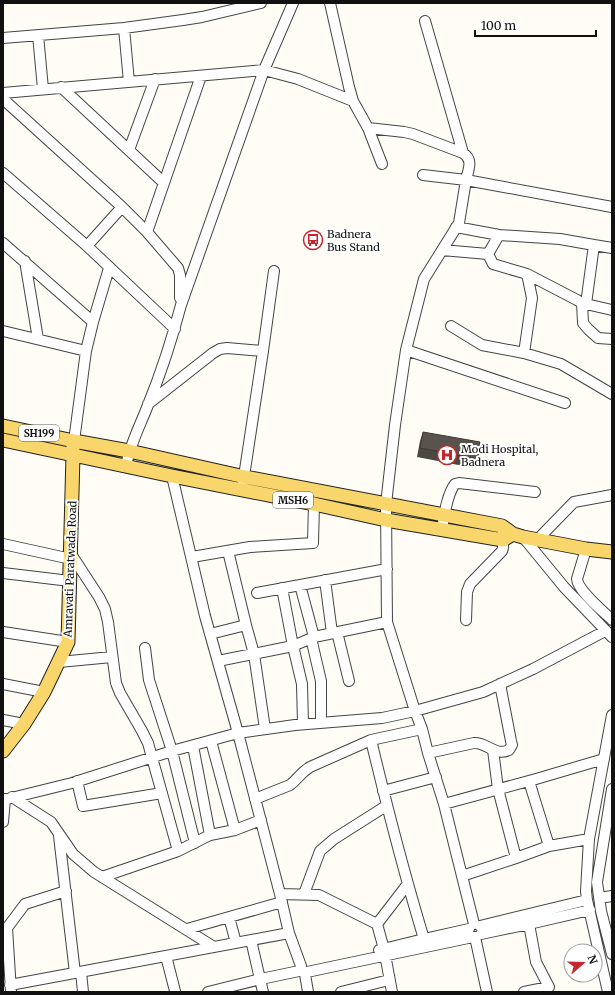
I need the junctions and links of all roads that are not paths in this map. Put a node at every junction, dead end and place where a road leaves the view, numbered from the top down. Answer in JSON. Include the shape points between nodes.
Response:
{"nodes":[{"id":1,"x":261,"y":3,"type":"edge"},
{"id":2,"x":293,"y":3,"type":"edge"},
{"id":3,"x":330,"y":3,"type":"edge"},
{"id":4,"x":425,"y":21,"type":"dead end"},
{"id":5,"x":124,"y":28,"type":"junction"},
{"id":6,"x":38,"y":35,"type":"junction"},
{"id":7,"x":3,"y":38,"type":"edge"},
{"id":8,"x":264,"y":70,"type":"junction"},
{"id":9,"x":201,"y":76,"type":"junction"},
{"id":10,"x":156,"y":80,"type":"junction"},
{"id":11,"x":129,"y":82,"type":"junction"},
{"id":12,"x":62,"y":88,"type":"junction"},
{"id":13,"x":43,"y":89,"type":"junction"},
{"id":14,"x":3,"y":92,"type":"edge"},
{"id":15,"x":3,"y":99,"type":"edge"},
{"id":16,"x":353,"y":100,"type":"junction"},
{"id":17,"x":368,"y":128,"type":"junction"},
{"id":18,"x":129,"y":150,"type":"junction"},
{"id":19,"x":463,"y":153,"type":"junction"},
{"id":20,"x":382,"y":164,"type":"dead end"},
{"id":21,"x":3,"y":173,"type":"edge"},
{"id":22,"x":423,"y":175,"type":"dead end"},
{"id":23,"x":466,"y":180,"type":"junction"},
{"id":24,"x":163,"y":182,"type":"junction"},
{"id":25,"x":122,"y":207,"type":"junction"},
{"id":26,"x":612,"y":207,"type":"edge"},
{"id":27,"x":456,"y":227,"type":"junction"},
{"id":28,"x":147,"y":232,"type":"junction"},
{"id":29,"x":499,"y":235,"type":"junction"},
{"id":30,"x":3,"y":243,"type":"edge"},
{"id":31,"x":594,"y":245,"type":"junction"},
{"id":32,"x":87,"y":246,"type":"junction"},
{"id":33,"x":612,"y":248,"type":"edge"},
{"id":34,"x":442,"y":250,"type":"junction"},
{"id":35,"x":488,"y":254,"type":"junction"},
{"id":36,"x":25,"y":261,"type":"junction"},
{"id":37,"x":109,"y":268,"type":"junction"},
{"id":38,"x":274,"y":271,"type":"dead end"},
{"id":39,"x":527,"y":274,"type":"junction"},
{"id":40,"x":584,"y":304,"type":"junction"},
{"id":41,"x":181,"y":305,"type":"junction"},
{"id":42,"x":612,"y":310,"type":"edge"},
{"id":43,"x":93,"y":322,"type":"junction"},
{"id":44,"x":451,"y":326,"type":"dead end"},
{"id":45,"x":175,"y":330,"type":"junction"},
{"id":46,"x":3,"y":331,"type":"edge"},
{"id":47,"x":38,"y":339,"type":"junction"},
{"id":48,"x":612,"y":339,"type":"edge"},
{"id":49,"x":406,"y":350,"type":"junction"},
{"id":50,"x":86,"y":351,"type":"junction"},
{"id":51,"x":263,"y":351,"type":"junction"},
{"id":52,"x":524,"y":353,"type":"junction"},
{"id":53,"x":612,"y":394,"type":"edge"},
{"id":54,"x":565,"y":403,"type":"dead end"},
{"id":55,"x":148,"y":404,"type":"junction"},
{"id":56,"x":3,"y":426,"type":"edge"},
{"id":57,"x":3,"y":440,"type":"edge"},
{"id":58,"x":74,"y":441,"type":"junction"},
{"id":59,"x":129,"y":451,"type":"junction"},
{"id":60,"x":72,"y":455,"type":"junction"},
{"id":61,"x":126,"y":466,"type":"junction"},
{"id":62,"x":172,"y":476,"type":"junction"},
{"id":63,"x":245,"y":477,"type":"junction"},
{"id":64,"x":242,"y":490,"type":"junction"},
{"id":65,"x":535,"y":492,"type":"dead end"},
{"id":66,"x":612,"y":495,"type":"edge"},
{"id":67,"x":314,"y":504,"type":"junction"},
{"id":68,"x":386,"y":504,"type":"junction"},
{"id":69,"x":444,"y":515,"type":"junction"},
{"id":70,"x":386,"y":520,"type":"junction"},
{"id":71,"x":442,"y":529,"type":"junction"},
{"id":72,"x":513,"y":537,"type":"junction"},
{"id":73,"x":538,"y":539,"type":"junction"},
{"id":74,"x":3,"y":544,"type":"edge"},
{"id":75,"x":586,"y":549,"type":"junction"},
{"id":76,"x":228,"y":551,"type":"junction"},
{"id":77,"x":612,"y":552,"type":"edge"},
{"id":78,"x":71,"y":556,"type":"junction"},
{"id":79,"x":192,"y":557,"type":"junction"},
{"id":80,"x":387,"y":569,"type":"junction"},
{"id":81,"x":3,"y":573,"type":"edge"},
{"id":82,"x":325,"y":580,"type":"junction"},
{"id":83,"x":70,"y":581,"type":"junction"},
{"id":84,"x":578,"y":582,"type":"junction"},
{"id":85,"x":300,"y":585,"type":"junction"},
{"id":86,"x":563,"y":587,"type":"junction"},
{"id":87,"x":282,"y":588,"type":"junction"},
{"id":88,"x":257,"y":593,"type":"dead end"},
{"id":89,"x":466,"y":620,"type":"dead end"},
{"id":90,"x":612,"y":620,"type":"edge"},
{"id":91,"x":387,"y":622,"type":"junction"},
{"id":92,"x":246,"y":625,"type":"junction"},
{"id":93,"x":3,"y":632,"type":"edge"},
{"id":94,"x":335,"y":633,"type":"junction"},
{"id":95,"x":210,"y":634,"type":"junction"},
{"id":96,"x":609,"y":634,"type":"edge"},
{"id":97,"x":313,"y":638,"type":"junction"},
{"id":98,"x":68,"y":642,"type":"junction"},
{"id":99,"x":293,"y":646,"type":"junction"},
{"id":100,"x":145,"y":648,"type":"dead end"},
{"id":101,"x":254,"y":654,"type":"junction"},
{"id":102,"x":112,"y":657,"type":"junction"},
{"id":103,"x":218,"y":661,"type":"junction"},
{"id":104,"x":59,"y":662,"type":"junction"},
{"id":105,"x":349,"y":681,"type":"dead end"},
{"id":106,"x":3,"y":684,"type":"edge"},
{"id":107,"x":500,"y":684,"type":"junction"},
{"id":108,"x":44,"y":692,"type":"junction"},
{"id":109,"x":415,"y":711,"type":"junction"},
{"id":110,"x":612,"y":715,"type":"edge"},
{"id":111,"x":3,"y":720,"type":"edge"},
{"id":112,"x":321,"y":723,"type":"junction"},
{"id":113,"x":24,"y":724,"type":"junction"},
{"id":114,"x":303,"y":724,"type":"junction"},
{"id":115,"x":265,"y":729,"type":"junction"},
{"id":116,"x":422,"y":730,"type":"junction"},
{"id":117,"x":238,"y":733,"type":"junction"},
{"id":118,"x":370,"y":740,"type":"junction"},
{"id":119,"x":211,"y":741,"type":"junction"},
{"id":120,"x":193,"y":746,"type":"junction"},
{"id":121,"x":493,"y":750,"type":"junction"},
{"id":122,"x":3,"y":751,"type":"edge"},
{"id":123,"x":172,"y":751,"type":"junction"},
{"id":124,"x":428,"y":753,"type":"junction"},
{"id":125,"x":152,"y":758,"type":"junction"},
{"id":126,"x":604,"y":759,"type":"junction"},
{"id":127,"x":436,"y":777,"type":"junction"},
{"id":128,"x":77,"y":781,"type":"junction"},
{"id":129,"x":529,"y":781,"type":"junction"},
{"id":130,"x":498,"y":789,"type":"junction"},
{"id":131,"x":612,"y":789,"type":"edge"},
{"id":132,"x":383,"y":791,"type":"junction"},
{"id":133,"x":162,"y":793,"type":"junction"},
{"id":134,"x":7,"y":799,"type":"edge"},
{"id":135,"x":255,"y":799,"type":"junction"},
{"id":136,"x":444,"y":804,"type":"junction"},
{"id":137,"x":386,"y":806,"type":"junction"},
{"id":138,"x":261,"y":820,"type":"junction"},
{"id":139,"x":3,"y":822,"type":"edge"},
{"id":140,"x":235,"y":830,"type":"junction"},
{"id":141,"x":59,"y":834,"type":"junction"},
{"id":142,"x":210,"y":835,"type":"junction"},
{"id":143,"x":588,"y":839,"type":"junction"},
{"id":144,"x":195,"y":843,"type":"junction"},
{"id":145,"x":549,"y":846,"type":"junction"},
{"id":146,"x":178,"y":852,"type":"junction"},
{"id":147,"x":516,"y":858,"type":"junction"},
{"id":148,"x":462,"y":876,"type":"junction"},
{"id":149,"x":102,"y":877,"type":"junction"},
{"id":150,"x":407,"y":885,"type":"junction"},
{"id":151,"x":66,"y":891,"type":"junction"},
{"id":152,"x":304,"y":894,"type":"junction"},
{"id":153,"x":612,"y":896,"type":"edge"},
{"id":154,"x":281,"y":898,"type":"junction"},
{"id":155,"x":599,"y":898,"type":"junction"},
{"id":156,"x":589,"y":905,"type":"junction"},
{"id":157,"x":229,"y":917,"type":"junction"},
{"id":158,"x":377,"y":924,"type":"junction"},
{"id":159,"x":529,"y":924,"type":"junction"},
{"id":160,"x":187,"y":930,"type":"junction"},
{"id":161,"x":475,"y":931,"type":"junction"},
{"id":162,"x":289,"y":933,"type":"junction"},
{"id":163,"x":424,"y":939,"type":"junction"},
{"id":164,"x":252,"y":940,"type":"junction"},
{"id":165,"x":236,"y":943,"type":"junction"},
{"id":166,"x":5,"y":946,"type":"edge"},
{"id":167,"x":214,"y":947,"type":"junction"},
{"id":168,"x":384,"y":953,"type":"junction"},
{"id":169,"x":612,"y":954,"type":"edge"},
{"id":170,"x":166,"y":956,"type":"junction"},
{"id":171,"x":304,"y":970,"type":"junction"},
{"id":172,"x":78,"y":973,"type":"junction"},
{"id":173,"x":261,"y":979,"type":"junction"},
{"id":174,"x":390,"y":980,"type":"junction"},
{"id":175,"x":8,"y":982,"type":"edge"},
{"id":176,"x":227,"y":990,"type":"edge"},
{"id":177,"x":84,"y":992,"type":"edge"},
{"id":178,"x":176,"y":992,"type":"edge"},
{"id":179,"x":208,"y":992,"type":"edge"},
{"id":180,"x":263,"y":992,"type":"edge"},
{"id":181,"x":308,"y":992,"type":"edge"},
{"id":182,"x":341,"y":992,"type":"edge"},
{"id":183,"x":392,"y":992,"type":"edge"},
{"id":184,"x":487,"y":992,"type":"edge"},
{"id":185,"x":524,"y":992,"type":"edge"},
{"id":186,"x":608,"y":992,"type":"edge"}],
"edges":[{"from":1,"to":5,"type":"street","via":[[193,19]]},
{"from":2,"to":8,"type":"street"},
{"from":3,"to":16,"type":"street"},
{"from":4,"to":19,"type":"street"},
{"from":5,"to":6,"type":"street"},
{"from":5,"to":11,"type":"street"},
{"from":6,"to":7,"type":"street"},
{"from":6,"to":13,"type":"street"},
{"from":8,"to":9,"type":"street"},
{"from":8,"to":16,"type":"street","via":[[293,77]]},
{"from":8,"to":41,"type":"street"},
{"from":9,"to":10,"type":"street"},
{"from":9,"to":24,"type":"street"},
{"from":10,"to":11,"type":"street"},
{"from":10,"to":18,"type":"street"},
{"from":11,"to":12,"type":"street"},
{"from":12,"to":13,"type":"street"},
{"from":12,"to":18,"type":"street"},
{"from":13,"to":14,"type":"street"},
{"from":15,"to":25,"type":"street"},
{"from":16,"to":17,"type":"street"},
{"from":17,"to":19,"type":"street","via":[[413,134]]},
{"from":17,"to":20,"type":"street"},
{"from":18,"to":24,"type":"street"},
{"from":19,"to":23,"type":"street","via":[[469,158],[470,163]]},
{"from":21,"to":32,"type":"street"},
{"from":22,"to":23,"type":"street"},
{"from":23,"to":26,"type":"street"},
{"from":23,"to":27,"type":"street","via":[[459,223]]},
{"from":24,"to":28,"type":"street"},
{"from":25,"to":28,"type":"street"},
{"from":25,"to":32,"type":"street"},
{"from":27,"to":29,"type":"street"},
{"from":27,"to":34,"type":"street"},
{"from":28,"to":41,"type":"street","via":[[179,271]]},
{"from":29,"to":31,"type":"street","via":[[560,238]]},
{"from":29,"to":35,"type":"street"},
{"from":30,"to":36,"type":"street"},
{"from":31,"to":33,"type":"street"},
{"from":31,"to":40,"type":"street"},
{"from":32,"to":37,"type":"street"},
{"from":34,"to":35,"type":"street"},
{"from":34,"to":49,"type":"street","via":[[424,279]]},
{"from":35,"to":39,"type":"street","via":[[493,264]]},
{"from":36,"to":43,"type":"street"},
{"from":36,"to":47,"type":"street"},
{"from":37,"to":43,"type":"street"},
{"from":37,"to":45,"type":"street"},
{"from":38,"to":51,"type":"street"},
{"from":39,"to":40,"type":"street"},
{"from":39,"to":52,"type":"street","via":[[532,298]]},
{"from":40,"to":42,"type":"street"},
{"from":40,"to":48,"type":"street","via":[[584,323],[588,329],[598,338]]},
{"from":41,"to":45,"type":"street"},
{"from":43,"to":50,"type":"street"},
{"from":44,"to":52,"type":"street","via":[[482,344]]},
{"from":45,"to":55,"type":"street"},
{"from":46,"to":47,"type":"street"},
{"from":47,"to":50,"type":"street"},
{"from":49,"to":54,"type":"street"},
{"from":49,"to":68,"type":"street"},
{"from":50,"to":58,"type":"street"},
{"from":51,"to":55,"type":"street","via":[[227,348],[213,353]]},
{"from":51,"to":63,"type":"street"},
{"from":52,"to":53,"type":"street","via":[[561,364]]},
{"from":55,"to":59,"type":"street"},
{"from":56,"to":58,"type":"main road","number":"SH199"},
{"from":57,"to":60,"type":"main road","number":"SH199"},
{"from":58,"to":59,"type":"main road","number":"MSH6"},
{"from":58,"to":60,"type":"main road","name":"Amravati Paratwada Road"},
{"from":59,"to":61,"type":"street"},
{"from":59,"to":63,"type":"main road","number":"MSH6"},
{"from":60,"to":61,"type":"main road","number":"MSH6"},
{"from":60,"to":78,"type":"main road","name":"Amravati Paratwada Road"},
{"from":61,"to":62,"type":"main road","number":"MSH6"},
{"from":62,"to":64,"type":"main road","number":"MSH6"},
{"from":62,"to":79,"type":"street"},
{"from":63,"to":64,"type":"street"},
{"from":63,"to":68,"type":"main road","number":"MSH6"},
{"from":64,"to":67,"type":"main road","number":"MSH6"},
{"from":65,"to":69,"type":"street","via":[[455,484]]},
{"from":66,"to":73,"type":"street","via":[[574,502]]},
{"from":67,"to":70,"type":"main road","number":"MSH6"},
{"from":67,"to":76,"type":"street","via":[[313,543]]},
{"from":68,"to":69,"type":"main road","number":"MSH6"},
{"from":68,"to":70,"type":"street"},
{"from":69,"to":71,"type":"street"},
{"from":69,"to":72,"type":"main road","number":"MSH6","via":[[502,526]]},
{"from":70,"to":71,"type":"main road","number":"MSH6"},
{"from":70,"to":80,"type":"street"},
{"from":71,"to":72,"type":"main road","number":"MSH6"},
{"from":72,"to":73,"type":"main road","number":"MSH6"},
{"from":72,"to":86,"type":"street"},
{"from":72,"to":89,"type":"street","via":[[470,584],[467,592]]},
{"from":73,"to":75,"type":"main road","number":"MSH6"},
{"from":74,"to":78,"type":"street"},
{"from":75,"to":77,"type":"main road","number":"MSH6"},
{"from":75,"to":84,"type":"street"},
{"from":76,"to":79,"type":"street"},
{"from":76,"to":92,"type":"street"},
{"from":78,"to":83,"type":"main road","name":"Amravati Paratwada Road"},
{"from":78,"to":102,"type":"street","via":[[105,609]]},
{"from":79,"to":95,"type":"street"},
{"from":80,"to":82,"type":"street"},
{"from":80,"to":91,"type":"street"},
{"from":81,"to":83,"type":"street"},
{"from":82,"to":85,"type":"street"},
{"from":82,"to":94,"type":"street"},
{"from":83,"to":98,"type":"main road","name":"Amravati Paratwada Road"},
{"from":84,"to":86,"type":"street"},
{"from":84,"to":90,"type":"street","via":[[581,589]]},
{"from":85,"to":87,"type":"street"},
{"from":85,"to":97,"type":"street"},
{"from":86,"to":96,"type":"street"},
{"from":87,"to":88,"type":"street"},
{"from":87,"to":99,"type":"street"},
{"from":91,"to":94,"type":"street"},
{"from":91,"to":109,"type":"street"},
{"from":92,"to":95,"type":"street"},
{"from":92,"to":101,"type":"street"},
{"from":93,"to":98,"type":"street"},
{"from":94,"to":97,"type":"street"},
{"from":94,"to":105,"type":"street"},
{"from":95,"to":103,"type":"street"},
{"from":96,"to":107,"type":"street"},
{"from":97,"to":99,"type":"street"},
{"from":97,"to":112,"type":"street","via":[[321,681]]},
{"from":98,"to":104,"type":"main road","name":"Amravati Paratwada Road"},
{"from":99,"to":101,"type":"street"},
{"from":99,"to":114,"type":"street","via":[[302,684]]},
{"from":100,"to":123,"type":"street","via":[[151,685]]},
{"from":101,"to":103,"type":"street"},
{"from":101,"to":115,"type":"street"},
{"from":102,"to":104,"type":"street"},
{"from":102,"to":125,"type":"street","via":[[118,688],[145,736]]},
{"from":103,"to":117,"type":"street"},
{"from":104,"to":108,"type":"main road","name":"Amravati Paratwada Road"},
{"from":106,"to":108,"type":"street"},
{"from":107,"to":109,"type":"street","via":[[483,692]]},
{"from":107,"to":121,"type":"street","via":[[512,745],[507,751]]},
{"from":108,"to":113,"type":"main road","name":"Amravati Paratwada Road"},
{"from":109,"to":112,"type":"street","via":[[382,718]]},
{"from":109,"to":116,"type":"street"},
{"from":110,"to":126,"type":"street"},
{"from":111,"to":113,"type":"street"},
{"from":112,"to":114,"type":"street"},
{"from":113,"to":122,"type":"main road","name":"Amravati Paratwada Road"},
{"from":114,"to":115,"type":"street"},
{"from":115,"to":117,"type":"street"},
{"from":116,"to":118,"type":"street"},
{"from":116,"to":124,"type":"street"},
{"from":117,"to":119,"type":"street"},
{"from":117,"to":135,"type":"street"},
{"from":118,"to":132,"type":"street"},
{"from":118,"to":135,"type":"street","via":[[310,767],[290,786]]},
{"from":119,"to":120,"type":"street"},
{"from":119,"to":140,"type":"street"},
{"from":120,"to":123,"type":"street"},
{"from":120,"to":142,"type":"street"},
{"from":121,"to":124,"type":"street","via":[[474,742]]},
{"from":121,"to":130,"type":"street"},
{"from":123,"to":125,"type":"street"},
{"from":123,"to":144,"type":"street"},
{"from":124,"to":127,"type":"street"},
{"from":125,"to":128,"type":"street"},
{"from":125,"to":133,"type":"street"},
{"from":126,"to":129,"type":"street"},
{"from":126,"to":143,"type":"street"},
{"from":127,"to":132,"type":"street"},
{"from":127,"to":136,"type":"street"},
{"from":128,"to":133,"type":"street","via":[[83,806]]},
{"from":128,"to":134,"type":"street"},
{"from":129,"to":130,"type":"street"},
{"from":129,"to":145,"type":"street"},
{"from":130,"to":136,"type":"street"},
{"from":130,"to":147,"type":"street"},
{"from":131,"to":155,"type":"street","via":[[597,882]]},
{"from":132,"to":137,"type":"street"},
{"from":133,"to":146,"type":"street"},
{"from":134,"to":139,"type":"street"},
{"from":134,"to":141,"type":"street","via":[[51,822]]},
{"from":135,"to":138,"type":"street"},
{"from":136,"to":148,"type":"street"},
{"from":137,"to":150,"type":"street"},
{"from":137,"to":152,"type":"street","via":[[334,839],[320,851]]},
{"from":138,"to":140,"type":"street"},
{"from":138,"to":154,"type":"street"},
{"from":140,"to":142,"type":"street"},
{"from":141,"to":149,"type":"street","via":[[73,854]]},
{"from":141,"to":151,"type":"street"},
{"from":142,"to":144,"type":"street"},
{"from":143,"to":145,"type":"street"},
{"from":143,"to":156,"type":"street","via":[[586,890]]},
{"from":144,"to":146,"type":"street"},
{"from":145,"to":147,"type":"street"},
{"from":146,"to":149,"type":"street"},
{"from":147,"to":148,"type":"street"},
{"from":148,"to":161,"type":"street"},
{"from":149,"to":160,"type":"street"},
{"from":150,"to":158,"type":"street"},
{"from":150,"to":163,"type":"street"},
{"from":151,"to":166,"type":"street","via":[[25,904],[7,928]]},
{"from":151,"to":172,"type":"street"},
{"from":152,"to":154,"type":"street"},
{"from":152,"to":158,"type":"street","via":[[318,895]]},
{"from":153,"to":155,"type":"street"},
{"from":154,"to":157,"type":"street"},
{"from":154,"to":162,"type":"street"},
{"from":155,"to":169,"type":"street"},
{"from":156,"to":159,"type":"street"},
{"from":156,"to":161,"type":"street"},
{"from":156,"to":186,"type":"street"},
{"from":157,"to":160,"type":"street"},
{"from":157,"to":165,"type":"street"},
{"from":158,"to":168,"type":"street"},
{"from":159,"to":161,"type":"street"},
{"from":159,"to":185,"type":"street","via":[[536,962],[549,987]]},
{"from":160,"to":167,"type":"street"},
{"from":161,"to":163,"type":"street"},
{"from":161,"to":168,"type":"street"},
{"from":161,"to":184,"type":"street"},
{"from":162,"to":164,"type":"street"},
{"from":162,"to":171,"type":"street"},
{"from":163,"to":168,"type":"street"},
{"from":164,"to":165,"type":"street"},
{"from":164,"to":173,"type":"street"},
{"from":165,"to":167,"type":"street"},
{"from":166,"to":175,"type":"street"},
{"from":167,"to":170,"type":"street"},
{"from":168,"to":171,"type":"street"},
{"from":168,"to":174,"type":"street"},
{"from":170,"to":172,"type":"street"},
{"from":170,"to":178,"type":"street"},
{"from":171,"to":173,"type":"street"},
{"from":171,"to":181,"type":"street"},
{"from":172,"to":175,"type":"street"},
{"from":172,"to":177,"type":"street"},
{"from":173,"to":176,"type":"street"},
{"from":173,"to":180,"type":"street"},
{"from":174,"to":182,"type":"street"},
{"from":174,"to":183,"type":"street"},
{"from":176,"to":179,"type":"street"}]}
